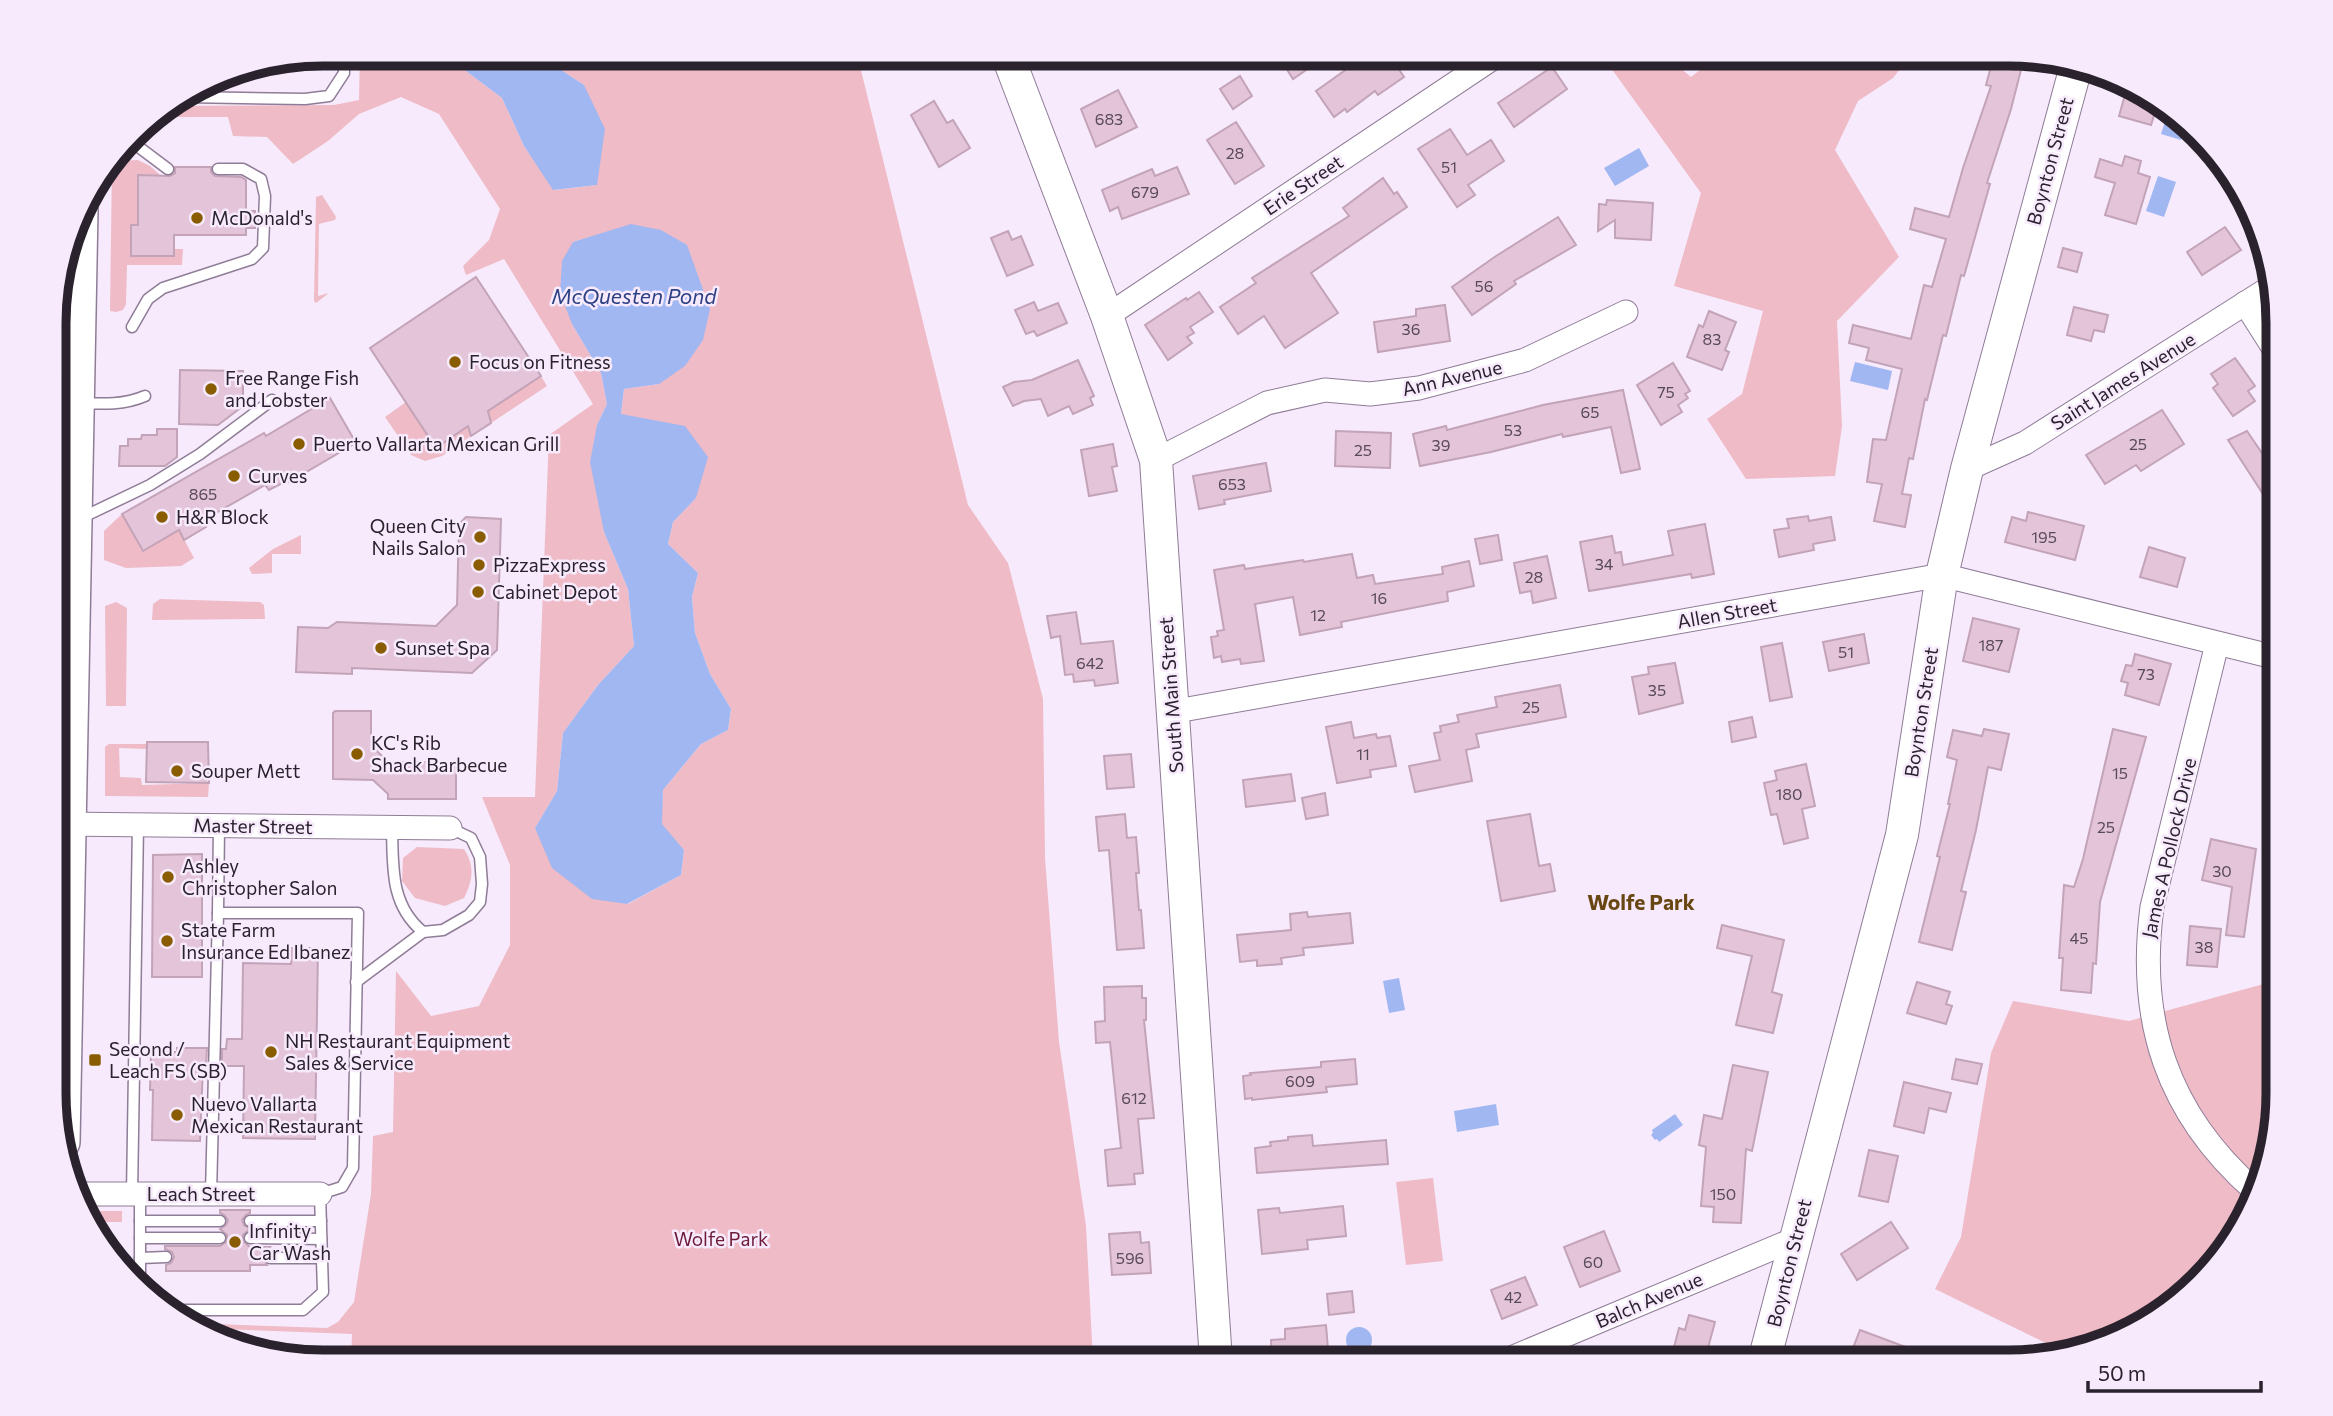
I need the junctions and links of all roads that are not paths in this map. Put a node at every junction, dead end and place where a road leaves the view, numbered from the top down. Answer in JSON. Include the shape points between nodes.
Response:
{"nodes":[{"id":1,"x":344,"y":66,"type":"edge"},
{"id":2,"x":1012,"y":66,"type":"edge"},
{"id":3,"x":1481,"y":66,"type":"edge"},
{"id":4,"x":2074,"y":74,"type":"edge"},
{"id":5,"x":202,"y":97,"type":"edge"},
{"id":6,"x":140,"y":148,"type":"dead end"},
{"id":7,"x":168,"y":169,"type":"dead end"},
{"id":8,"x":218,"y":169,"type":"dead end"},
{"id":9,"x":77,"y":250,"type":"edge"},
{"id":10,"x":2264,"y":291,"type":"edge"},
{"id":11,"x":2245,"y":303,"type":"junction"},
{"id":12,"x":1626,"y":312,"type":"dead end"},
{"id":13,"x":1107,"y":316,"type":"junction"},
{"id":14,"x":132,"y":327,"type":"dead end"},
{"id":15,"x":2266,"y":336,"type":"edge"},
{"id":16,"x":145,"y":397,"type":"dead end"},
{"id":17,"x":272,"y":400,"type":"dead end"},
{"id":18,"x":66,"y":403,"type":"edge"},
{"id":19,"x":1156,"y":460,"type":"junction"},
{"id":20,"x":1967,"y":469,"type":"junction"},
{"id":21,"x":73,"y":522,"type":"junction"},
{"id":22,"x":1942,"y":575,"type":"junction"},
{"id":23,"x":2217,"y":644,"type":"junction"},
{"id":24,"x":2266,"y":655,"type":"edge"},
{"id":25,"x":66,"y":658,"type":"edge"},
{"id":26,"x":1171,"y":712,"type":"junction"},
{"id":27,"x":66,"y":824,"type":"edge"},
{"id":28,"x":138,"y":825,"type":"junction"},
{"id":29,"x":219,"y":825,"type":"junction"},
{"id":30,"x":393,"y":827,"type":"junction"},
{"id":31,"x":450,"y":828,"type":"joint"},
{"id":32,"x":218,"y":913,"type":"junction"},
{"id":33,"x":423,"y":932,"type":"junction"},
{"id":34,"x":356,"y":982,"type":"junction"},
{"id":35,"x":2249,"y":1185,"type":"edge"},
{"id":36,"x":87,"y":1194,"type":"edge"},
{"id":37,"x":136,"y":1194,"type":"junction"},
{"id":38,"x":211,"y":1194,"type":"junction"},
{"id":39,"x":320,"y":1194,"type":"junction"},
{"id":40,"x":140,"y":1221,"type":"junction"},
{"id":41,"x":220,"y":1221,"type":"dead end"},
{"id":42,"x":250,"y":1222,"type":"dead end"},
{"id":43,"x":321,"y":1222,"type":"junction"},
{"id":44,"x":140,"y":1238,"type":"junction"},
{"id":45,"x":220,"y":1238,"type":"dead end"},
{"id":46,"x":250,"y":1238,"type":"dead end"},
{"id":47,"x":321,"y":1239,"type":"junction"},
{"id":48,"x":1795,"y":1239,"type":"junction"},
{"id":49,"x":166,"y":1257,"type":"dead end"},
{"id":50,"x":140,"y":1258,"type":"junction"},
{"id":51,"x":270,"y":1258,"type":"dead end"},
{"id":52,"x":322,"y":1258,"type":"junction"},
{"id":53,"x":140,"y":1272,"type":"edge"},
{"id":54,"x":187,"y":1310,"type":"edge"},
{"id":55,"x":1215,"y":1350,"type":"edge"},
{"id":56,"x":1530,"y":1350,"type":"edge"},
{"id":57,"x":1767,"y":1350,"type":"edge"}],
"edges":[{"from":1,"to":5,"type":"lane","via":[[329,96]]},
{"from":2,"to":13,"type":"main road","name":"South Main Street"},
{"from":3,"to":13,"type":"street","name":"Erie Street"},
{"from":4,"to":20,"type":"main road","name":"Boynton Street"},
{"from":6,"to":7,"type":"lane"},
{"from":8,"to":14,"type":"lane","via":[[243,169],[261,179],[265,196],[263,248],[252,259],[163,288],[148,299]]},
{"from":9,"to":18,"type":"main road"},
{"from":10,"to":11,"type":"street","name":"Saint James Avenue"},
{"from":11,"to":15,"type":"street"},
{"from":11,"to":20,"type":"street","name":"Saint James Avenue","via":[[2025,443]]},
{"from":12,"to":19,"type":"street","name":"Ann Avenue","via":[[1525,360],[1419,388],[1370,394],[1325,390],[1267,403]]},
{"from":13,"to":19,"type":"main road","name":"South Main Street"},
{"from":16,"to":18,"type":"lane","via":[[111,404]]},
{"from":17,"to":21,"type":"lane","via":[[150,485]]},
{"from":18,"to":21,"type":"main road"},
{"from":19,"to":26,"type":"main road","name":"South Main Street"},
{"from":20,"to":22,"type":"main road","name":"Boynton Street"},
{"from":21,"to":25,"type":"main road"},
{"from":22,"to":23,"type":"street","name":"Allen Street"},
{"from":22,"to":26,"type":"street","name":"Allen Street"},
{"from":22,"to":48,"type":"main road","name":"Boynton Street","via":[[1902,835]]},
{"from":23,"to":24,"type":"street","name":"Allen Street"},
{"from":23,"to":35,"type":"street","name":"James A Pollock Drive","via":[[2152,907],[2147,975],[2163,1060],[2178,1096],[2212,1148]]},
{"from":26,"to":55,"type":"main road","name":"South Main Street"},
{"from":27,"to":28,"type":"street","name":"Master Street"},
{"from":28,"to":29,"type":"street","name":"Master Street"},
{"from":28,"to":37,"type":"lane"},
{"from":29,"to":30,"type":"street","name":"Master Street"},
{"from":29,"to":32,"type":"lane"},
{"from":30,"to":31,"type":"street","name":"Master Street"},
{"from":30,"to":33,"type":"lane","via":[[399,899],[408,920]]},
{"from":31,"to":33,"type":"lane","via":[[471,838],[480,857],[480,902],[469,915],[443,930]]},
{"from":32,"to":34,"type":"lane","via":[[358,913]]},
{"from":32,"to":38,"type":"lane"},
{"from":33,"to":34,"type":"lane"},
{"from":34,"to":39,"type":"lane","via":[[353,1168],[342,1187]]},
{"from":36,"to":37,"type":"street","name":"Leach Street"},
{"from":37,"to":38,"type":"street","name":"Leach Street"},
{"from":37,"to":40,"type":"lane"},
{"from":38,"to":39,"type":"street","name":"Leach Street"},
{"from":39,"to":43,"type":"lane"},
{"from":40,"to":41,"type":"lane"},
{"from":40,"to":44,"type":"lane"},
{"from":42,"to":43,"type":"lane"},
{"from":43,"to":47,"type":"lane"},
{"from":44,"to":45,"type":"lane"},
{"from":44,"to":50,"type":"lane"},
{"from":46,"to":47,"type":"lane"},
{"from":47,"to":52,"type":"lane"},
{"from":48,"to":56,"type":"street","name":"Balch Avenue"},
{"from":48,"to":57,"type":"main road","name":"Boynton Street"},
{"from":49,"to":50,"type":"lane"},
{"from":50,"to":53,"type":"lane"},
{"from":51,"to":52,"type":"lane"},
{"from":52,"to":54,"type":"lane","via":[[323,1292],[303,1310]]}]}
